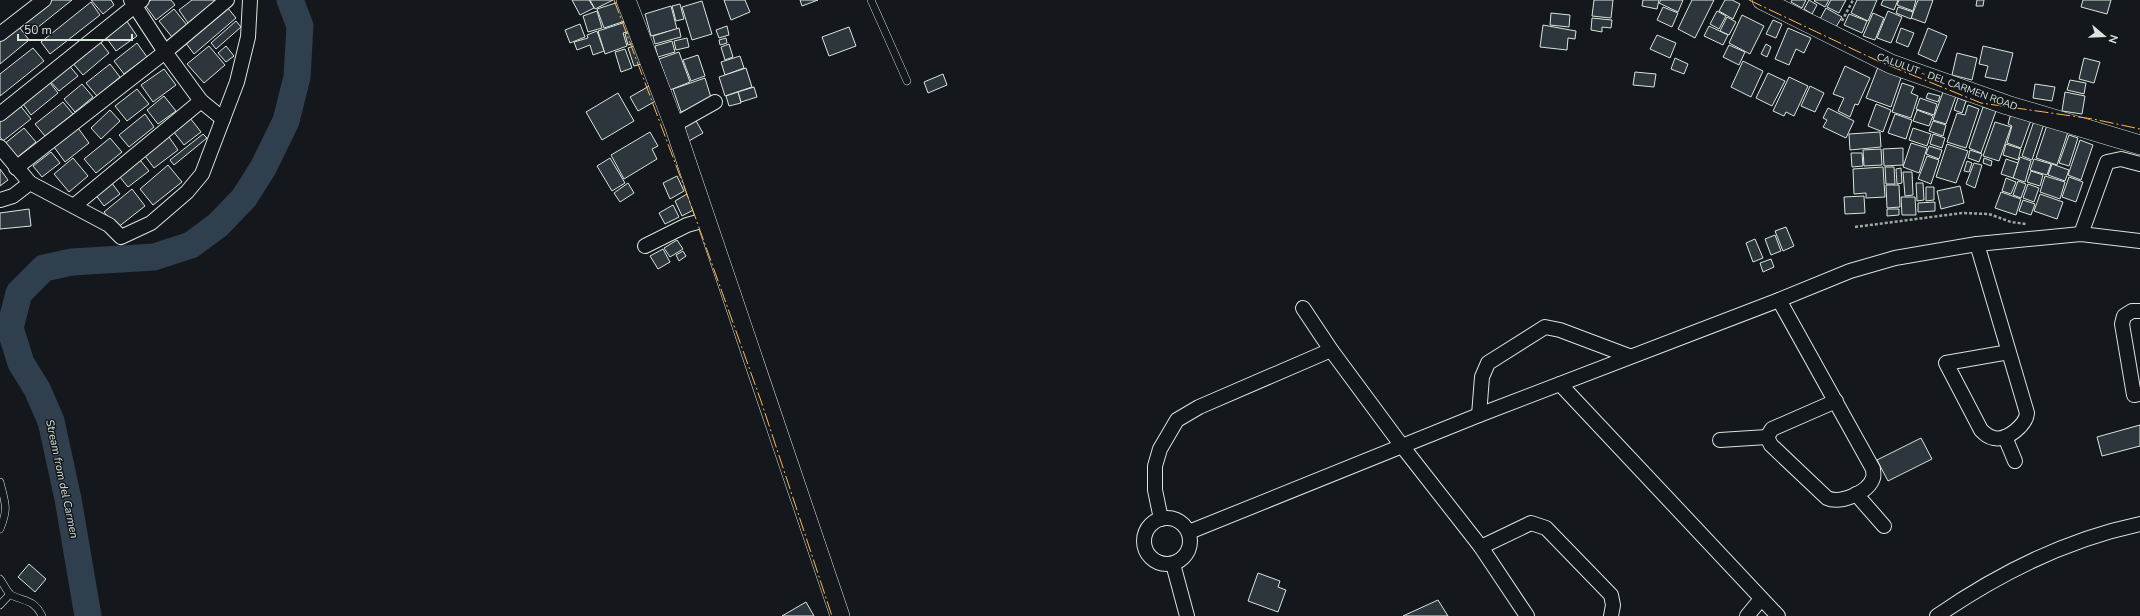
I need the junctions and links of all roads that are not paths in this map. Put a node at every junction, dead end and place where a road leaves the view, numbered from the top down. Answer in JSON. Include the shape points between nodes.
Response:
{"nodes":[{"id":1,"x":44,"y":0,"type":"edge"},
{"id":2,"x":227,"y":0,"type":"edge"},
{"id":3,"x":250,"y":0,"type":"edge"},
{"id":4,"x":626,"y":0,"type":"edge"},
{"id":5,"x":871,"y":0,"type":"edge"},
{"id":6,"x":1762,"y":0,"type":"edge"},
{"id":7,"x":136,"y":2,"type":"edge"},
{"id":8,"x":0,"y":34,"type":"edge"},
{"id":9,"x":165,"y":52,"type":"junction"},
{"id":10,"x":907,"y":81,"type":"dead end"},
{"id":11,"x":201,"y":101,"type":"junction"},
{"id":12,"x":714,"y":102,"type":"dead end"},
{"id":13,"x":0,"y":114,"type":"edge"},
{"id":14,"x":223,"y":120,"type":"junction"},
{"id":15,"x":674,"y":125,"type":"junction"},
{"id":16,"x":2140,"y":145,"type":"edge"},
{"id":17,"x":0,"y":147,"type":"edge"},
{"id":18,"x":2140,"y":164,"type":"edge"},
{"id":19,"x":16,"y":168,"type":"junction"},
{"id":20,"x":30,"y":183,"type":"junction"},
{"id":21,"x":0,"y":200,"type":"edge"},
{"id":22,"x":75,"y":205,"type":"junction"},
{"id":23,"x":705,"y":220,"type":"junction"},
{"id":24,"x":2081,"y":234,"type":"junction"},
{"id":25,"x":2140,"y":241,"type":"edge"},
{"id":26,"x":1977,"y":244,"type":"junction"},
{"id":27,"x":645,"y":246,"type":"dead end"},
{"id":28,"x":1779,"y":300,"type":"junction"},
{"id":29,"x":1303,"y":308,"type":"dead end"},
{"id":30,"x":2140,"y":311,"type":"edge"},
{"id":31,"x":1331,"y":350,"type":"junction"},
{"id":32,"x":2008,"y":352,"type":"junction"},
{"id":33,"x":1629,"y":356,"type":"junction"},
{"id":34,"x":1560,"y":384,"type":"junction"},
{"id":35,"x":2140,"y":394,"type":"edge"},
{"id":36,"x":1836,"y":401,"type":"junction"},
{"id":37,"x":1479,"y":415,"type":"junction"},
{"id":38,"x":1767,"y":437,"type":"junction"},
{"id":39,"x":2005,"y":437,"type":"junction"},
{"id":40,"x":1720,"y":440,"type":"dead end"},
{"id":41,"x":1402,"y":446,"type":"junction"},
{"id":42,"x":2015,"y":461,"type":"dead end"},
{"id":43,"x":0,"y":482,"type":"edge"},
{"id":44,"x":1856,"y":494,"type":"junction"},
{"id":45,"x":1162,"y":519,"type":"junction"},
{"id":46,"x":2140,"y":524,"type":"edge"},
{"id":47,"x":1884,"y":526,"type":"dead end"},
{"id":48,"x":0,"y":529,"type":"edge"},
{"id":49,"x":1189,"y":532,"type":"junction"},
{"id":50,"x":1482,"y":547,"type":"junction"},
{"id":51,"x":1172,"y":564,"type":"junction"},
{"id":52,"x":0,"y":579,"type":"edge"},
{"id":53,"x":10,"y":594,"type":"junction"},
{"id":54,"x":1761,"y":599,"type":"junction"},
{"id":55,"x":0,"y":605,"type":"edge"},
{"id":56,"x":42,"y":616,"type":"edge"},
{"id":57,"x":840,"y":616,"type":"edge"},
{"id":58,"x":1187,"y":616,"type":"edge"},
{"id":59,"x":1527,"y":616,"type":"edge"},
{"id":60,"x":1611,"y":616,"type":"edge"},
{"id":61,"x":1747,"y":616,"type":"edge"},
{"id":62,"x":1778,"y":616,"type":"edge"},
{"id":63,"x":1937,"y":616,"type":"edge"}],
"edges":[{"from":1,"to":8,"type":"street"},
{"from":2,"to":9,"type":"street"},
{"from":3,"to":14,"type":"street","via":[[248,37],[238,82]]},
{"from":4,"to":15,"type":"main road"},
{"from":5,"to":10,"type":"lane"},
{"from":6,"to":16,"type":"main road","name":"CALULUT - DEL CARMEN ROAD","via":[[1891,64],[2028,112]]},
{"from":7,"to":9,"type":"street"},
{"from":7,"to":13,"type":"street"},
{"from":9,"to":11,"type":"street"},
{"from":9,"to":19,"type":"street"},
{"from":11,"to":14,"type":"street"},
{"from":11,"to":22,"type":"street"},
{"from":12,"to":15,"type":"street"},
{"from":14,"to":22,"type":"street","via":[[202,174],[187,192],[151,223],[121,236]]},
{"from":15,"to":23,"type":"main road"},
{"from":17,"to":19,"type":"street"},
{"from":18,"to":24,"type":"street","via":[[2121,160],[2107,162]]},
{"from":19,"to":20,"type":"street"},
{"from":20,"to":21,"type":"street","via":[[13,196]]},
{"from":20,"to":22,"type":"street"},
{"from":23,"to":27,"type":"street","via":[[687,225]]},
{"from":23,"to":57,"type":"main road"},
{"from":24,"to":25,"type":"street"},
{"from":24,"to":26,"type":"street"},
{"from":26,"to":28,"type":"street","via":[[1895,258],[1850,271]]},
{"from":26,"to":32,"type":"street"},
{"from":28,"to":33,"type":"street"},
{"from":28,"to":36,"type":"street"},
{"from":29,"to":31,"type":"street"},
{"from":30,"to":35,"type":"street","via":[[2132,311],[2124,316],[2122,324],[2134,395]]},
{"from":31,"to":41,"type":"street"},
{"from":31,"to":45,"type":"street","via":[[1199,407],[1177,420],[1160,449],[1155,466],[1155,490]]},
{"from":32,"to":39,"type":"street","via":[[2027,413],[2024,424]]},
{"from":32,"to":39,"type":"street","via":[[1946,363],[1981,430],[1995,439]]},
{"from":33,"to":34,"type":"street"},
{"from":33,"to":37,"type":"street","via":[[1546,327],[1488,363],[1482,376]]},
{"from":34,"to":37,"type":"street"},
{"from":34,"to":54,"type":"street"},
{"from":36,"to":38,"type":"street","via":[[1772,429]]},
{"from":36,"to":44,"type":"street","via":[[1873,469],[1873,478],[1869,485]]},
{"from":37,"to":41,"type":"street"},
{"from":38,"to":40,"type":"street"},
{"from":38,"to":44,"type":"street","via":[[1771,444],[1827,498],[1837,501]]},
{"from":39,"to":42,"type":"street"},
{"from":41,"to":49,"type":"street"},
{"from":41,"to":50,"type":"street"},
{"from":43,"to":48,"type":"lane","via":[[6,514]]},
{"from":44,"to":47,"type":"street"},
{"from":45,"to":49,"type":"street","via":[[1172,519],[1182,524]]},
{"from":45,"to":51,"type":"street","via":[[1151,525],[1145,535],[1145,547],[1151,558],[1161,564]]},
{"from":46,"to":63,"type":"street","via":[[2082,540],[2039,558],[1959,601]]},
{"from":49,"to":51,"type":"street","via":[[1190,546],[1184,557]]},
{"from":50,"to":59,"type":"street"},
{"from":50,"to":60,"type":"street","via":[[1531,523],[1539,524],[1546,528],[1611,595],[1614,605]]},
{"from":51,"to":58,"type":"street"},
{"from":52,"to":53,"type":"lane"},
{"from":53,"to":55,"type":"lane"},
{"from":53,"to":56,"type":"lane","via":[[25,599],[38,609]]},
{"from":54,"to":61,"type":"street"},
{"from":54,"to":62,"type":"street"}]}
